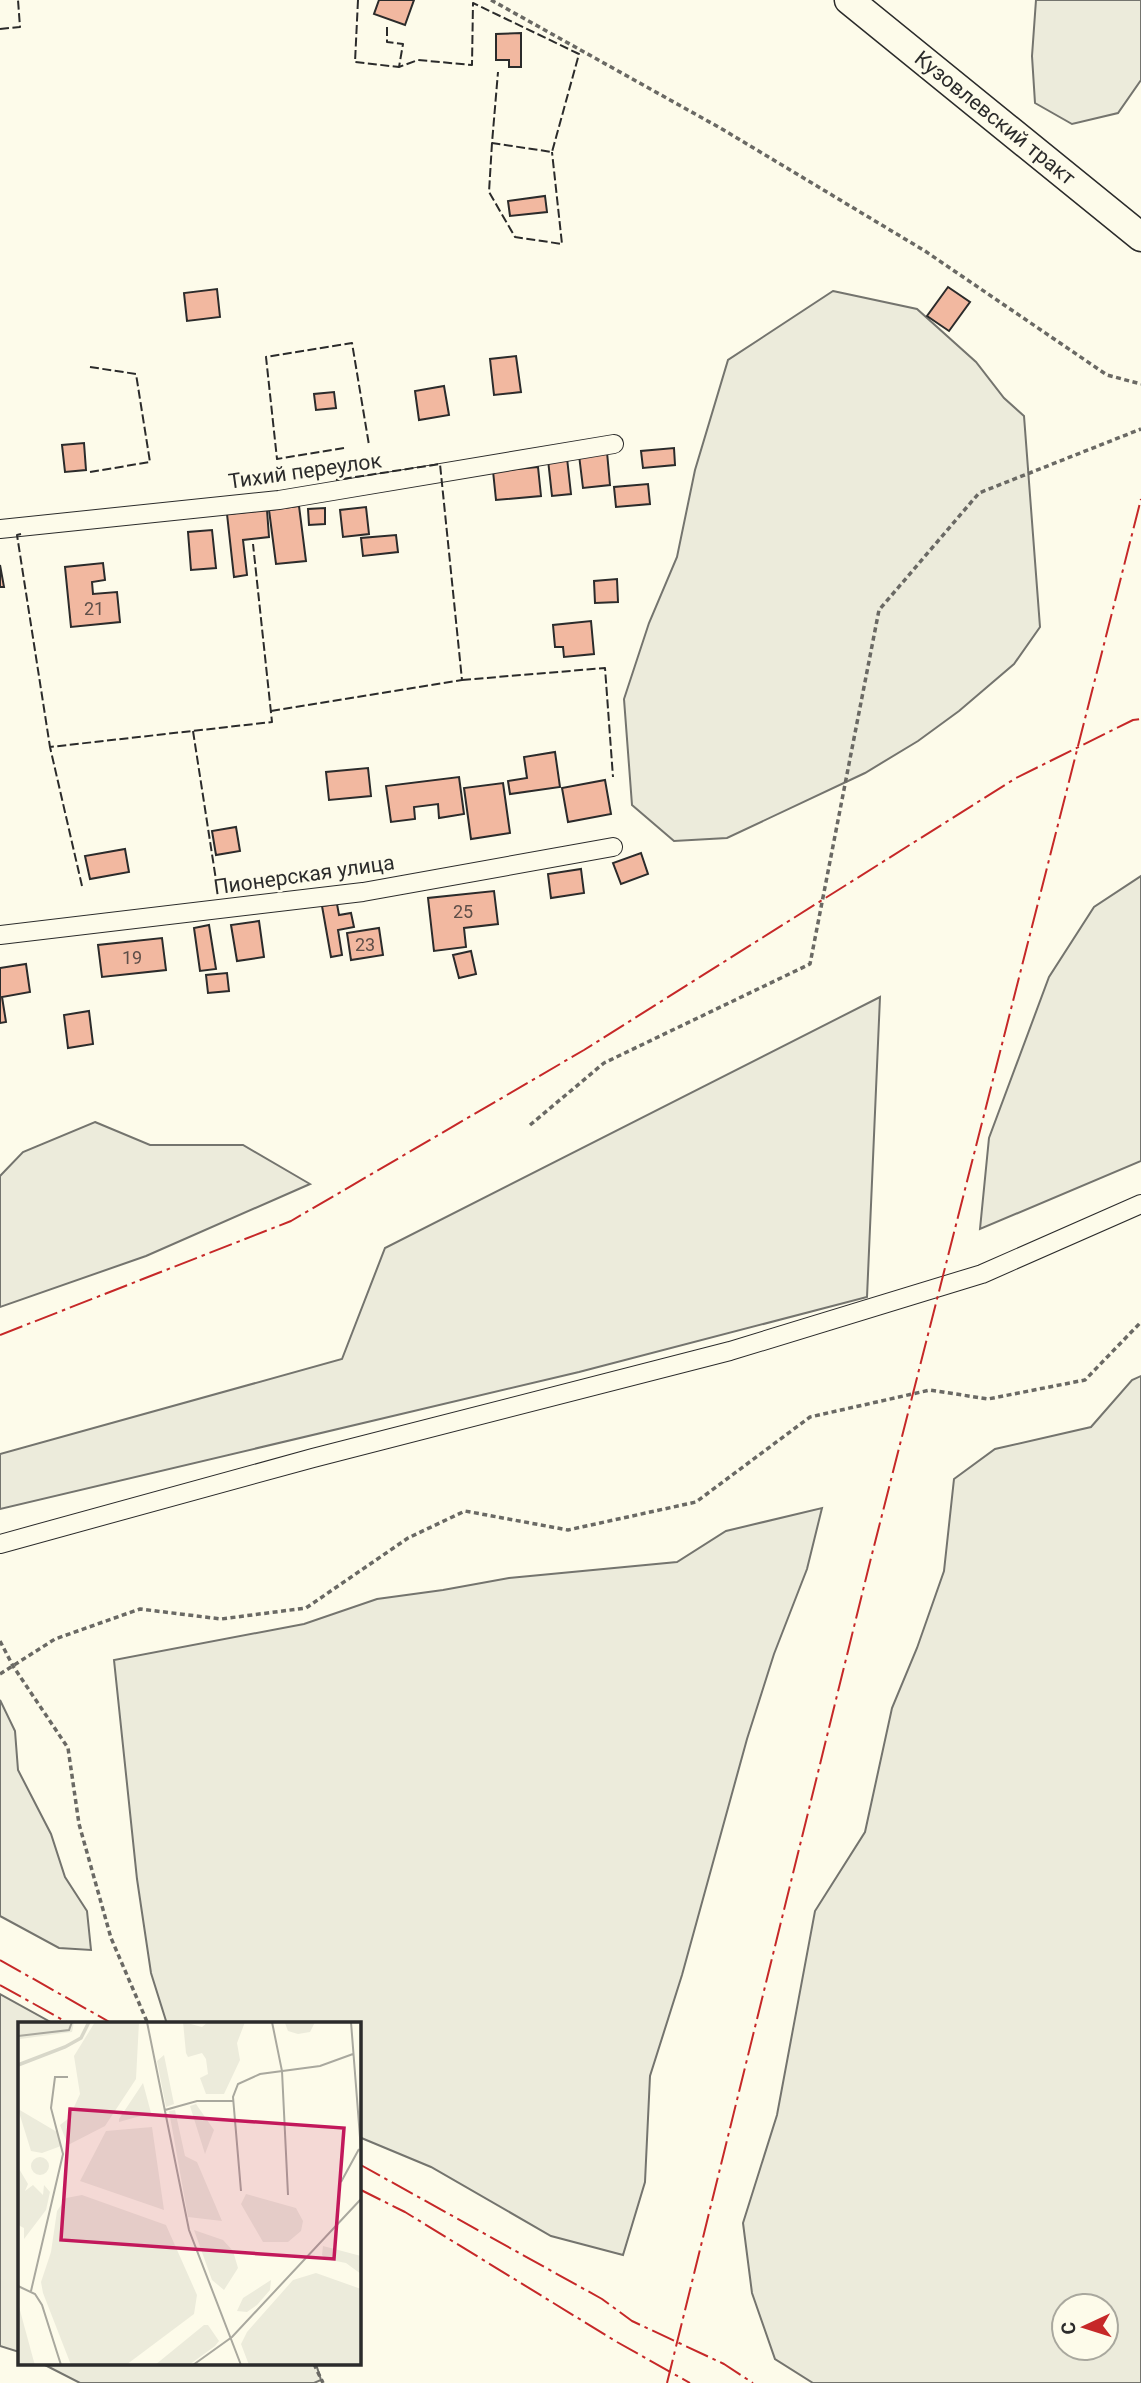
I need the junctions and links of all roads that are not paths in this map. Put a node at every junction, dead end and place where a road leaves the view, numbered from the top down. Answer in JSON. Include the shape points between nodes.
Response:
{"nodes":[{"id":1,"x":849,"y":0,"type":"edge"},
{"id":2,"x":1141,"y":237,"type":"edge"},
{"id":3,"x":614,"y":444,"type":"dead end"},
{"id":4,"x":0,"y":529,"type":"edge"},
{"id":5,"x":613,"y":847,"type":"dead end"},
{"id":6,"x":0,"y":935,"type":"edge"},
{"id":7,"x":1141,"y":1204,"type":"edge"},
{"id":8,"x":0,"y":1544,"type":"edge"}],
"edges":[{"from":1,"to":2,"type":"main road","name":"Кузовлевский тракт"},
{"from":3,"to":4,"type":"street","name":"Тихий переулок","via":[[279,500]]},
{"from":5,"to":6,"type":"street","name":"Пионерская улица","via":[[363,892]]},
{"from":7,"to":8,"type":"street","via":[[982,1274],[730,1351]]}]}
